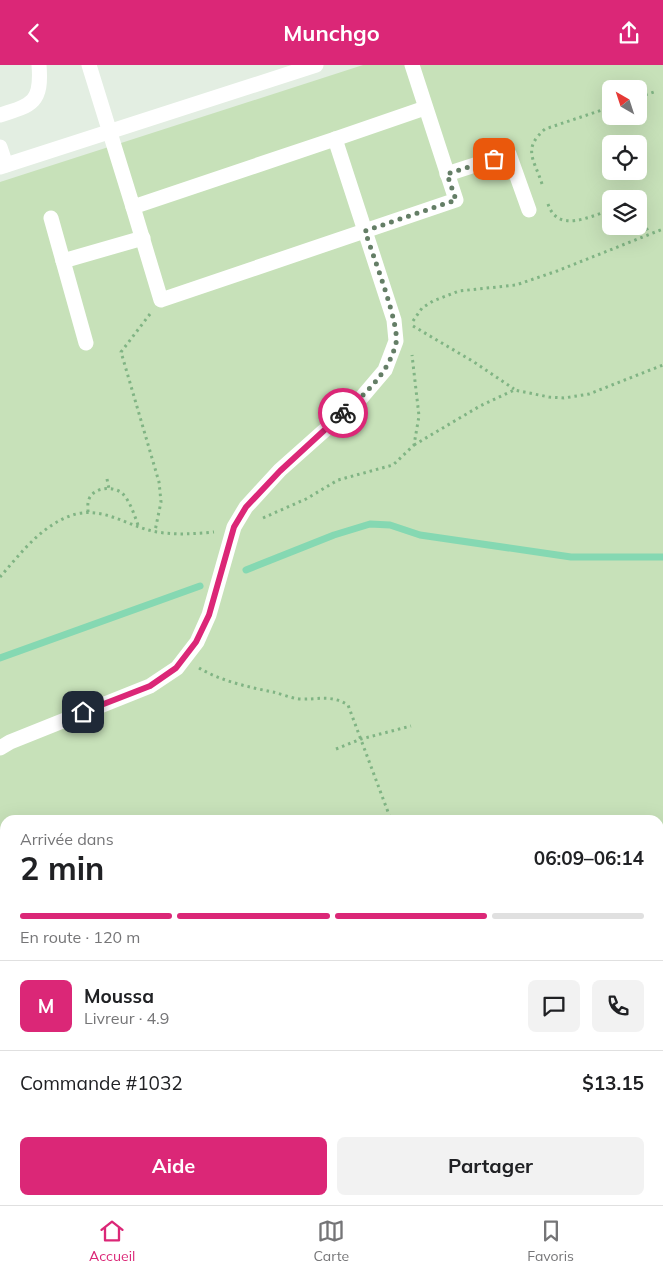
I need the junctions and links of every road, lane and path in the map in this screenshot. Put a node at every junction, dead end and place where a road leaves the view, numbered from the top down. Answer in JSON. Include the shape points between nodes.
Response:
{"nodes":[{"id":1,"x":39,"y":65,"type":"edge"},
{"id":2,"x":89,"y":65,"type":"edge"},
{"id":3,"x":316,"y":65,"type":"edge"},
{"id":4,"x":412,"y":65,"type":"edge"},
{"id":5,"x":285,"y":70,"type":"edge"},
{"id":6,"x":657,"y":91,"type":"dead end"},
{"id":7,"x":648,"y":94,"type":"edge"},
{"id":8,"x":425,"y":108,"type":"junction"},
{"id":9,"x":602,"y":110,"type":"edge"},
{"id":10,"x":0,"y":115,"type":"edge"},
{"id":11,"x":110,"y":131,"type":"junction"},
{"id":12,"x":335,"y":139,"type":"junction"},
{"id":13,"x":0,"y":147,"type":"edge"},
{"id":14,"x":3,"y":166,"type":"edge"},
{"id":15,"x":447,"y":174,"type":"junction"},
{"id":16,"x":543,"y":186,"type":"dead end"},
{"id":17,"x":547,"y":201,"type":"dead end"},
{"id":18,"x":133,"y":207,"type":"junction"},
{"id":19,"x":529,"y":210,"type":"dead end"},
{"id":20,"x":602,"y":213,"type":"edge"},
{"id":21,"x":51,"y":218,"type":"dead end"},
{"id":22,"x":647,"y":229,"type":"edge"},
{"id":23,"x":663,"y":229,"type":"edge"},
{"id":24,"x":365,"y":231,"type":"junction"},
{"id":25,"x":649,"y":234,"type":"junction"},
{"id":26,"x":143,"y":237,"type":"junction"},
{"id":27,"x":64,"y":261,"type":"junction"},
{"id":28,"x":162,"y":300,"type":"junction"},
{"id":29,"x":86,"y":343,"type":"dead end"},
{"id":30,"x":411,"y":348,"type":"dead end"},
{"id":31,"x":663,"y":365,"type":"edge"},
{"id":32,"x":514,"y":390,"type":"junction"},
{"id":33,"x":414,"y":445,"type":"junction"},
{"id":34,"x":107,"y":479,"type":"dead end"},
{"id":35,"x":110,"y":489,"type":"junction"},
{"id":36,"x":88,"y":513,"type":"junction"},
{"id":37,"x":257,"y":521,"type":"dead end"},
{"id":38,"x":138,"y":525,"type":"junction"},
{"id":39,"x":155,"y":531,"type":"junction"},
{"id":40,"x":215,"y":532,"type":"dead end"},
{"id":41,"x":0,"y":577,"type":"edge"},
{"id":42,"x":184,"y":658,"type":"junction"},
{"id":43,"x":411,"y":726,"type":"dead end"},
{"id":44,"x":360,"y":739,"type":"junction"},
{"id":45,"x":0,"y":748,"type":"edge"},
{"id":46,"x":336,"y":749,"type":"dead end"},
{"id":47,"x":389,"y":815,"type":"edge"}],
"edges":[{"from":1,"to":10,"type":"street","via":[[41,81],[34,100]]},
{"from":2,"to":11,"type":"street"},
{"from":3,"to":5,"type":"street"},
{"from":4,"to":8,"type":"street"},
{"from":5,"to":11,"type":"street"},
{"from":6,"to":7,"type":"path"},
{"from":8,"to":12,"type":"street"},
{"from":8,"to":15,"type":"street"},
{"from":9,"to":16,"type":"path","via":[[545,129],[536,136],[531,152]]},
{"from":11,"to":14,"type":"street"},
{"from":11,"to":18,"type":"street"},
{"from":12,"to":18,"type":"street"},
{"from":12,"to":24,"type":"street"},
{"from":13,"to":14,"type":"street"},
{"from":15,"to":19,"type":"street","via":[[510,154]]},
{"from":15,"to":24,"type":"street","via":[[456,200]]},
{"from":17,"to":20,"type":"path","via":[[553,215],[560,220],[578,221]]},
{"from":18,"to":26,"type":"street"},
{"from":21,"to":27,"type":"street"},
{"from":22,"to":25,"type":"path"},
{"from":23,"to":25,"type":"path"},
{"from":24,"to":28,"type":"street"},
{"from":24,"to":42,"type":"street","via":[[394,320],[396,341],[385,370],[362,397],[280,471],[246,507],[234,527],[209,615]]},
{"from":25,"to":32,"type":"path","via":[[516,285],[459,291],[422,308],[412,327],[474,362]]},
{"from":26,"to":27,"type":"street"},
{"from":26,"to":28,"type":"street"},
{"from":27,"to":29,"type":"street"},
{"from":28,"to":39,"type":"path","via":[[121,352],[159,482],[161,502]]},
{"from":30,"to":33,"type":"path","via":[[419,416]]},
{"from":31,"to":32,"type":"path","via":[[589,394],[549,397]]},
{"from":32,"to":33,"type":"path"},
{"from":33,"to":37,"type":"path","via":[[393,465],[338,480],[306,499]]},
{"from":34,"to":35,"type":"path"},
{"from":35,"to":36,"type":"path","via":[[96,491],[90,497]]},
{"from":35,"to":38,"type":"path","via":[[127,498]]},
{"from":36,"to":38,"type":"path"},
{"from":36,"to":41,"type":"path","via":[[74,515],[39,535]]},
{"from":38,"to":39,"type":"path"},
{"from":39,"to":40,"type":"path","via":[[183,535]]},
{"from":42,"to":44,"type":"path","via":[[207,673],[243,685],[300,699],[324,697],[340,700],[348,705]]},
{"from":42,"to":45,"type":"street","via":[[176,668],[150,686]]},
{"from":43,"to":44,"type":"path"},
{"from":44,"to":46,"type":"path"},
{"from":44,"to":47,"type":"path"}]}
